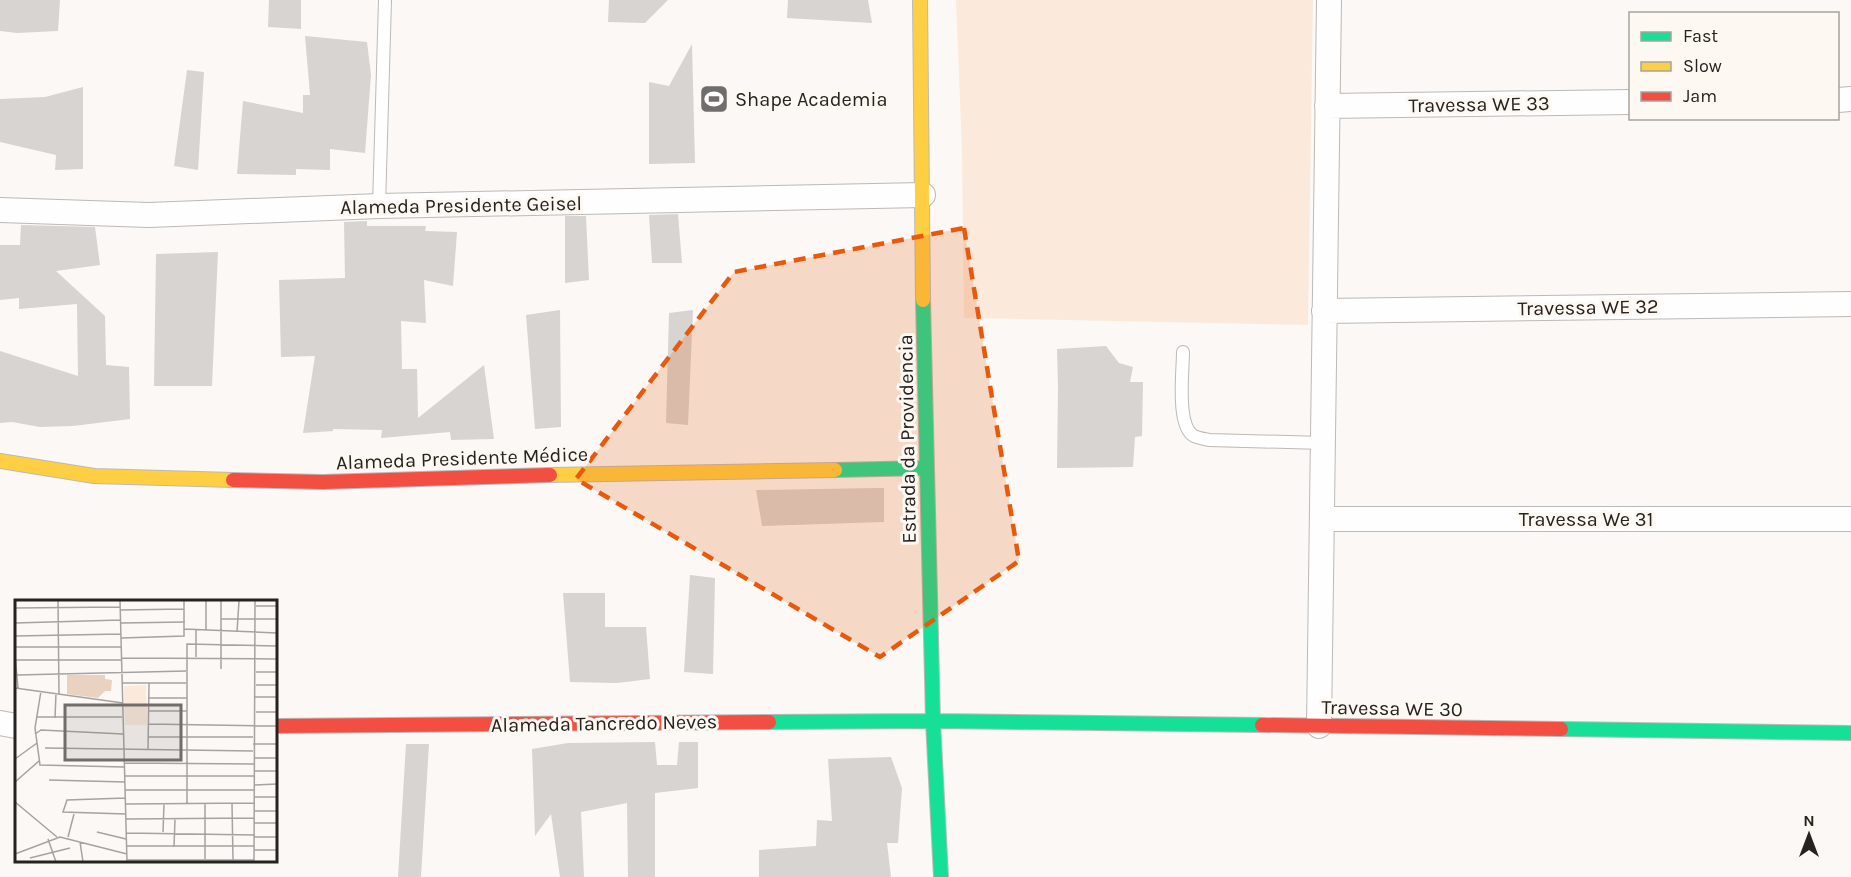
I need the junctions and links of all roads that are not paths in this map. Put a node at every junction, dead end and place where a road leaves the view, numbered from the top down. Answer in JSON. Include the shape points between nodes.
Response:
{"nodes":[{"id":1,"x":385,"y":0,"type":"edge"},
{"id":2,"x":920,"y":0,"type":"edge"},
{"id":3,"x":1329,"y":0,"type":"edge"},
{"id":4,"x":1629,"y":102,"type":"edge"},
{"id":5,"x":1327,"y":106,"type":"junction"},
{"id":6,"x":923,"y":195,"type":"junction"},
{"id":7,"x":379,"y":206,"type":"junction"},
{"id":8,"x":0,"y":210,"type":"edge"},
{"id":9,"x":1851,"y":304,"type":"edge"},
{"id":10,"x":1324,"y":311,"type":"junction"},
{"id":11,"x":1183,"y":352,"type":"dead end"},
{"id":12,"x":1323,"y":443,"type":"junction"},
{"id":13,"x":0,"y":462,"type":"edge"},
{"id":14,"x":927,"y":468,"type":"junction"},
{"id":15,"x":1322,"y":519,"type":"junction"},
{"id":16,"x":1851,"y":519,"type":"edge"},
{"id":17,"x":933,"y":720,"type":"junction"},
{"id":18,"x":0,"y":723,"type":"edge"},
{"id":19,"x":15,"y":726,"type":"edge"},
{"id":20,"x":278,"y":726,"type":"edge"},
{"id":21,"x":1319,"y":726,"type":"junction"},
{"id":22,"x":1851,"y":734,"type":"edge"},
{"id":23,"x":941,"y":877,"type":"edge"}],
"edges":[{"from":1,"to":7,"type":"lane"},
{"from":2,"to":6,"type":"street","name":"Estrada da Providencia"},
{"from":3,"to":5,"type":"street"},
{"from":4,"to":5,"type":"street","name":"Travessa WE 33"},
{"from":5,"to":10,"type":"street"},
{"from":6,"to":7,"type":"street","name":"Alameda Presidente Geisel"},
{"from":6,"to":14,"type":"street","name":"Estrada da Providencia"},
{"from":7,"to":8,"type":"street","name":"Alameda Presidente Geisel","via":[[149,215]]},
{"from":9,"to":10,"type":"street","name":"Travessa WE 32"},
{"from":10,"to":12,"type":"street"},
{"from":11,"to":12,"type":"lane","via":[[1183,415],[1186,428],[1194,436],[1209,440]]},
{"from":12,"to":15,"type":"street"},
{"from":13,"to":14,"type":"street","name":"Alameda Presidente Médice","via":[[94,476],[323,482]]},
{"from":14,"to":17,"type":"street","name":"Estrada da Providencia"},
{"from":15,"to":16,"type":"street","name":"Travessa We 31"},
{"from":15,"to":21,"type":"street"},
{"from":17,"to":20,"type":"street","name":"Alameda Tancredo Neves"},
{"from":17,"to":21,"type":"street","name":"Travessa WE 30"},
{"from":17,"to":23,"type":"street","name":"Estrada da Providencia"},
{"from":18,"to":19,"type":"street"},
{"from":21,"to":22,"type":"street","name":"Travessa WE 30"}]}
